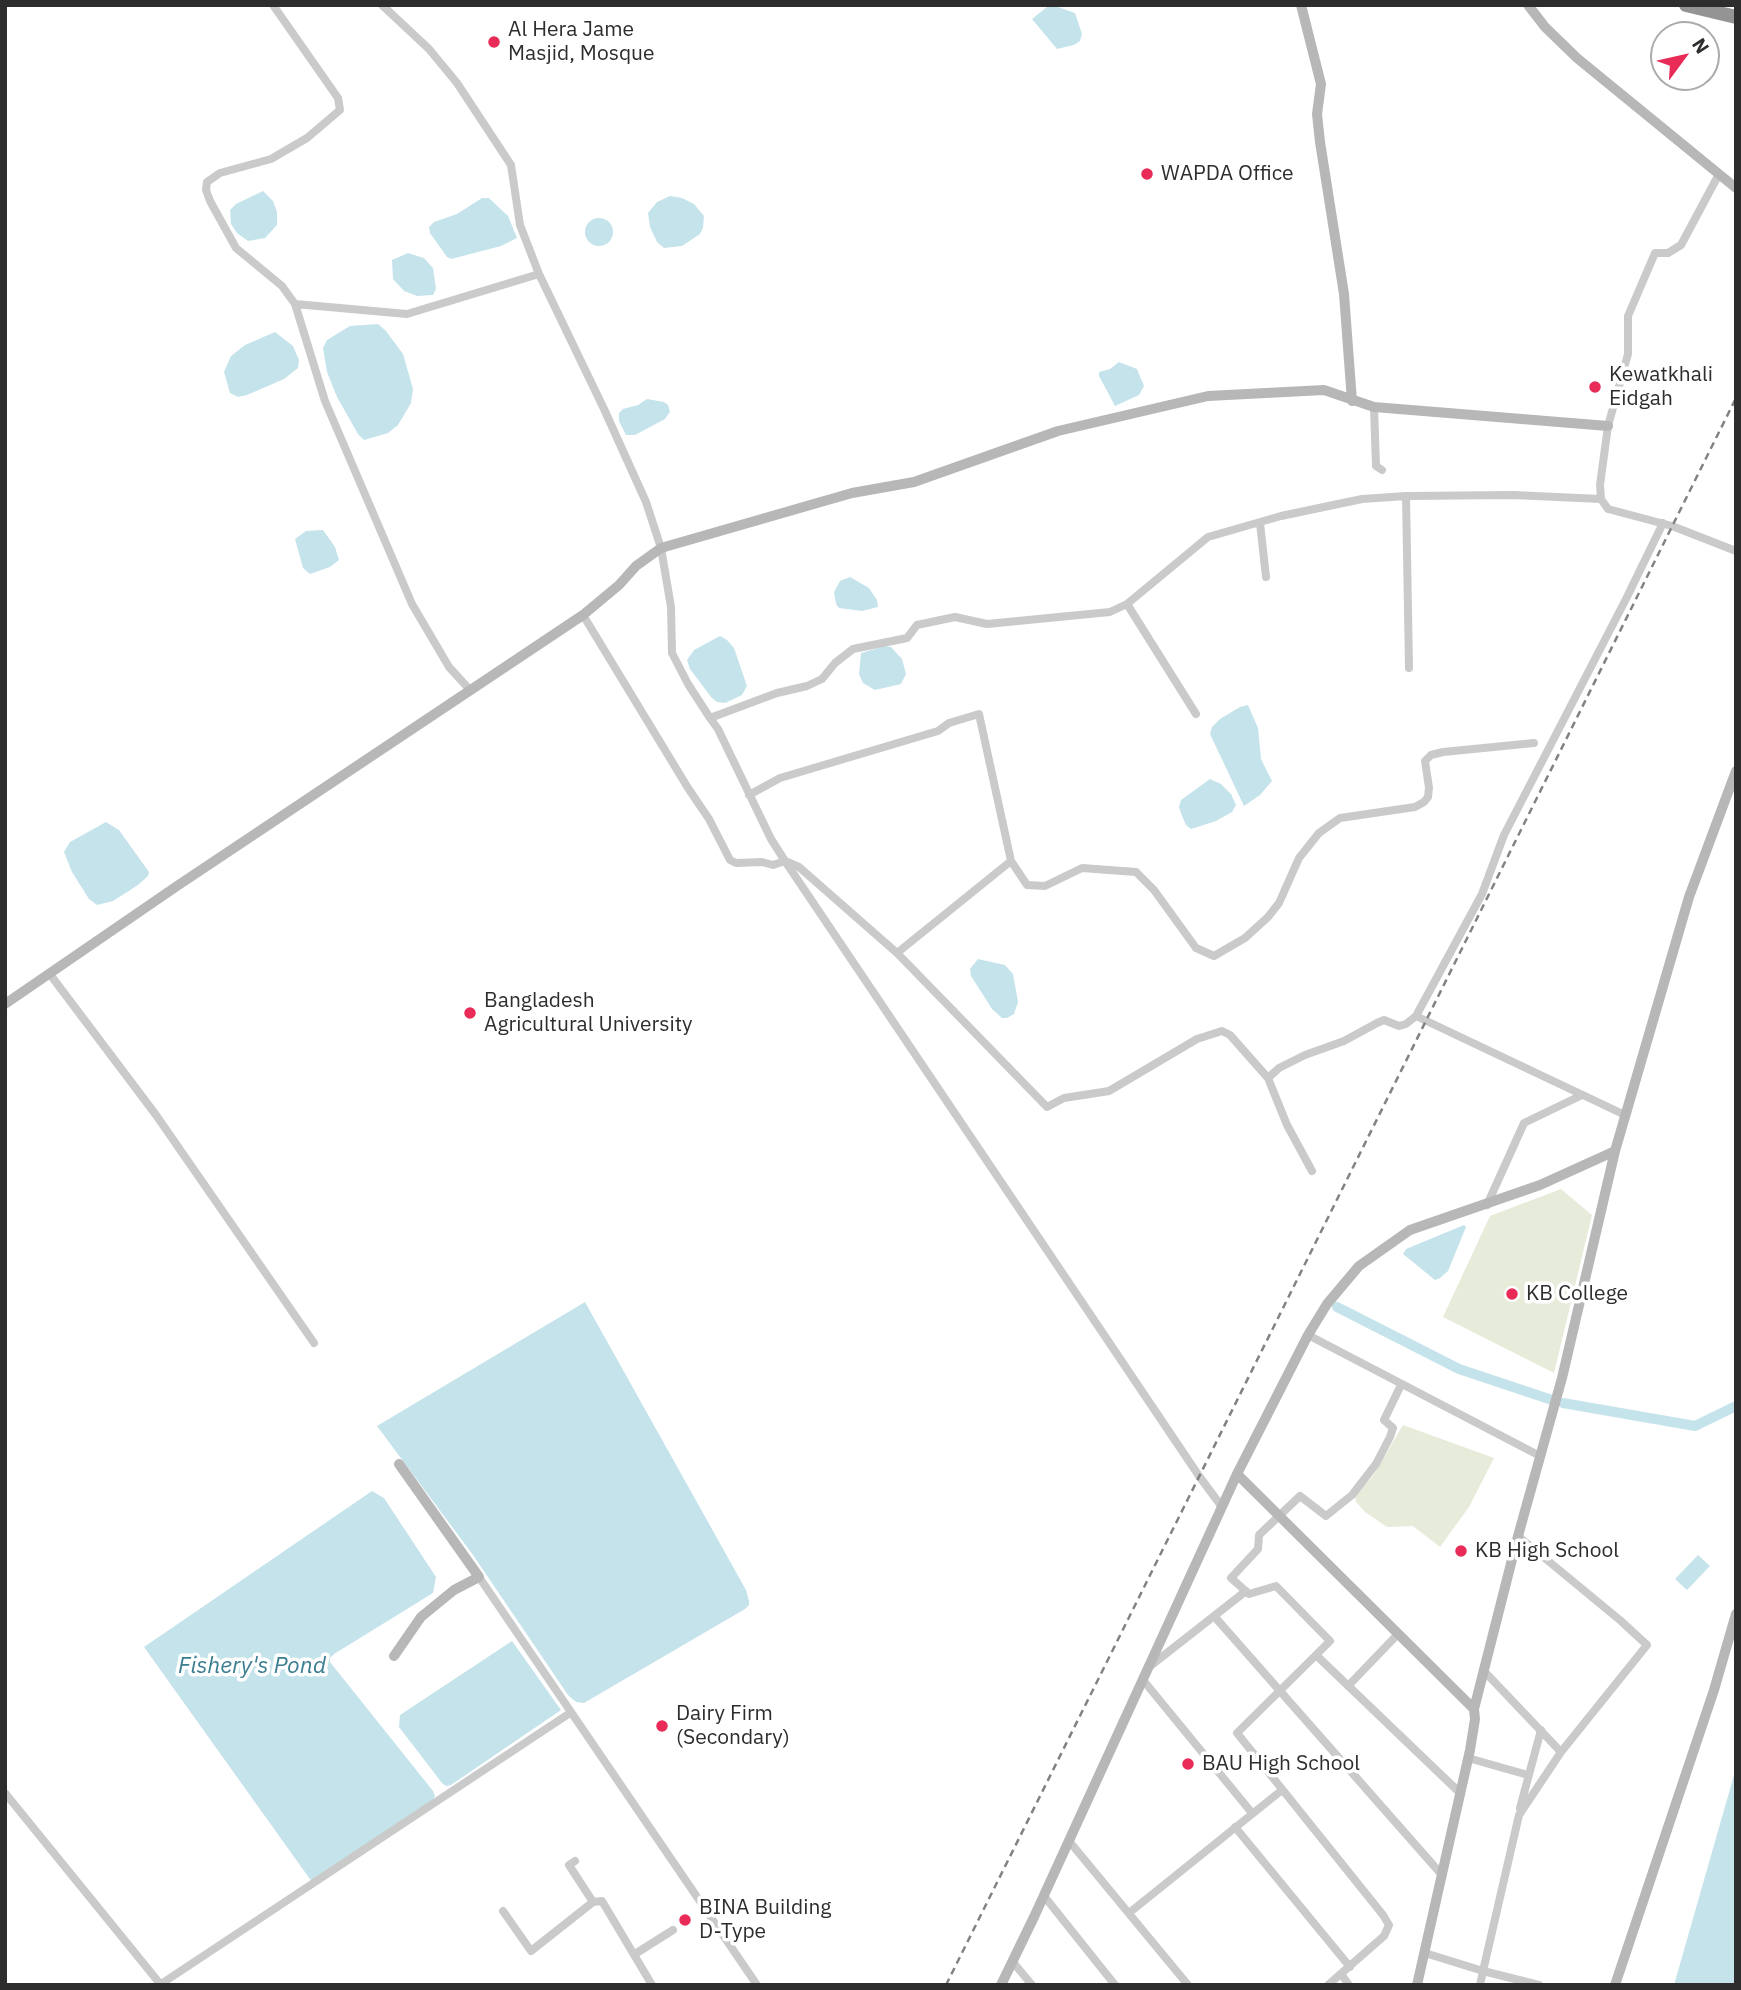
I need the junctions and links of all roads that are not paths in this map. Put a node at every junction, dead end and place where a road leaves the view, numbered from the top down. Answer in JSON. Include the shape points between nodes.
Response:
{"nodes":[{"id":1,"x":273,"y":5,"type":"edge"},
{"id":2,"x":382,"y":5,"type":"edge"},
{"id":3,"x":1301,"y":5,"type":"edge"},
{"id":4,"x":1528,"y":5,"type":"edge"},
{"id":5,"x":1686,"y":5,"type":"edge"},
{"id":6,"x":1736,"y":17,"type":"edge"},
{"id":7,"x":1719,"y":174,"type":"junction"},
{"id":8,"x":1736,"y":188,"type":"edge"},
{"id":9,"x":539,"y":274,"type":"junction"},
{"id":10,"x":295,"y":304,"type":"junction"},
{"id":11,"x":1352,"y":401,"type":"junction"},
{"id":12,"x":1374,"y":407,"type":"junction"},
{"id":13,"x":1608,"y":426,"type":"junction"},
{"id":14,"x":1382,"y":470,"type":"dead end"},
{"id":15,"x":1406,"y":496,"type":"junction"},
{"id":16,"x":1601,"y":499,"type":"junction"},
{"id":17,"x":1260,"y":523,"type":"junction"},
{"id":18,"x":1663,"y":523,"type":"junction"},
{"id":19,"x":661,"y":548,"type":"junction"},
{"id":20,"x":1736,"y":551,"type":"edge"},
{"id":21,"x":1266,"y":577,"type":"dead end"},
{"id":22,"x":1127,"y":604,"type":"junction"},
{"id":23,"x":583,"y":615,"type":"junction"},
{"id":24,"x":1409,"y":668,"type":"dead end"},
{"id":25,"x":470,"y":690,"type":"junction"},
{"id":26,"x":1196,"y":714,"type":"dead end"},
{"id":27,"x":710,"y":718,"type":"junction"},
{"id":28,"x":1534,"y":743,"type":"dead end"},
{"id":29,"x":1736,"y":771,"type":"edge"},
{"id":30,"x":749,"y":795,"type":"junction"},
{"id":31,"x":785,"y":861,"type":"junction"},
{"id":32,"x":1011,"y":861,"type":"junction"},
{"id":33,"x":897,"y":953,"type":"junction"},
{"id":34,"x":49,"y":974,"type":"junction"},
{"id":35,"x":5,"y":1004,"type":"edge"},
{"id":36,"x":1416,"y":1016,"type":"junction"},
{"id":37,"x":1268,"y":1078,"type":"junction"},
{"id":38,"x":1580,"y":1096,"type":"junction"},
{"id":39,"x":1625,"y":1115,"type":"junction"},
{"id":40,"x":1615,"y":1151,"type":"junction"},
{"id":41,"x":1312,"y":1171,"type":"dead end"},
{"id":42,"x":1487,"y":1205,"type":"junction"},
{"id":43,"x":1308,"y":1335,"type":"junction"},
{"id":44,"x":314,"y":1343,"type":"dead end"},
{"id":45,"x":1401,"y":1385,"type":"junction"},
{"id":46,"x":1540,"y":1457,"type":"junction"},
{"id":47,"x":399,"y":1464,"type":"dead end"},
{"id":48,"x":1237,"y":1474,"type":"junction"},
{"id":49,"x":1222,"y":1507,"type":"junction"},
{"id":50,"x":1280,"y":1517,"type":"junction"},
{"id":51,"x":1518,"y":1536,"type":"junction"},
{"id":52,"x":479,"y":1577,"type":"junction"},
{"id":53,"x":1246,"y":1591,"type":"junction"},
{"id":54,"x":1736,"y":1614,"type":"edge"},
{"id":55,"x":1214,"y":1616,"type":"junction"},
{"id":56,"x":1398,"y":1634,"type":"junction"},
{"id":57,"x":1316,"y":1655,"type":"junction"},
{"id":58,"x":394,"y":1656,"type":"dead end"},
{"id":59,"x":1148,"y":1668,"type":"junction"},
{"id":60,"x":1483,"y":1670,"type":"junction"},
{"id":61,"x":1143,"y":1680,"type":"junction"},
{"id":62,"x":1348,"y":1686,"type":"junction"},
{"id":63,"x":1279,"y":1691,"type":"junction"},
{"id":64,"x":1474,"y":1709,"type":"junction"},
{"id":65,"x":570,"y":1713,"type":"junction"},
{"id":66,"x":1541,"y":1730,"type":"junction"},
{"id":67,"x":1562,"y":1752,"type":"junction"},
{"id":68,"x":1468,"y":1758,"type":"junction"},
{"id":69,"x":1528,"y":1775,"type":"junction"},
{"id":70,"x":1282,"y":1790,"type":"junction"},
{"id":71,"x":1459,"y":1792,"type":"junction"},
{"id":72,"x":5,"y":1793,"type":"edge"},
{"id":73,"x":1252,"y":1814,"type":"junction"},
{"id":74,"x":1519,"y":1815,"type":"junction"},
{"id":75,"x":1235,"y":1827,"type":"junction"},
{"id":76,"x":1069,"y":1841,"type":"junction"},
{"id":77,"x":575,"y":1861,"type":"dead end"},
{"id":78,"x":1442,"y":1875,"type":"junction"},
{"id":79,"x":1044,"y":1896,"type":"junction"},
{"id":80,"x":593,"y":1902,"type":"junction"},
{"id":81,"x":503,"y":1911,"type":"dead end"},
{"id":82,"x":1129,"y":1913,"type":"junction"},
{"id":83,"x":673,"y":1930,"type":"dead end"},
{"id":84,"x":1425,"y":1953,"type":"junction"},
{"id":85,"x":635,"y":1954,"type":"junction"},
{"id":86,"x":1012,"y":1961,"type":"junction"},
{"id":87,"x":1350,"y":1967,"type":"junction"},
{"id":88,"x":1483,"y":1971,"type":"junction"},
{"id":89,"x":1341,"y":1974,"type":"junction"},
{"id":90,"x":161,"y":1984,"type":"edge"},
{"id":91,"x":652,"y":1985,"type":"edge"},
{"id":92,"x":757,"y":1985,"type":"edge"},
{"id":93,"x":1001,"y":1985,"type":"edge"},
{"id":94,"x":1032,"y":1985,"type":"edge"},
{"id":95,"x":1115,"y":1985,"type":"edge"},
{"id":96,"x":1188,"y":1985,"type":"edge"},
{"id":97,"x":1328,"y":1985,"type":"edge"},
{"id":98,"x":1349,"y":1985,"type":"edge"},
{"id":99,"x":1417,"y":1985,"type":"edge"},
{"id":100,"x":1480,"y":1985,"type":"edge"},
{"id":101,"x":1539,"y":1985,"type":"edge"},
{"id":102,"x":1615,"y":1985,"type":"edge"}],
"edges":[{"from":1,"to":10,"type":"street","via":[[338,98],[340,110],[307,138],[271,159],[220,173],[207,182],[206,190],[236,248],[282,286]]},
{"from":2,"to":9,"type":"street","via":[[457,83],[510,165],[520,225]]},
{"from":3,"to":11,"type":"street","via":[[1321,84],[1320,141],[1344,293]]},
{"from":4,"to":7,"type":"street","via":[[1577,58]]},
{"from":5,"to":6,"type":"highway"},
{"from":7,"to":8,"type":"street"},
{"from":7,"to":13,"type":"street","via":[[1681,245],[1668,253],[1655,253],[1628,316],[1628,354]]},
{"from":9,"to":10,"type":"street","via":[[407,314]]},
{"from":9,"to":19,"type":"street","via":[[646,502]]},
{"from":10,"to":25,"type":"street","via":[[326,401],[412,604],[449,667]]},
{"from":11,"to":12,"type":"street"},
{"from":11,"to":19,"type":"street","via":[[1324,390],[1208,396],[1058,431],[915,482],[852,493]]},
{"from":12,"to":13,"type":"street"},
{"from":12,"to":14,"type":"street","via":[[1376,466]]},
{"from":13,"to":16,"type":"street"},
{"from":15,"to":16,"type":"street"},
{"from":15,"to":17,"type":"street","via":[[1362,499]]},
{"from":15,"to":24,"type":"street"},
{"from":16,"to":18,"type":"street","via":[[1608,509]]},
{"from":17,"to":21,"type":"street"},
{"from":17,"to":22,"type":"street","via":[[1208,537]]},
{"from":18,"to":20,"type":"street"},
{"from":18,"to":36,"type":"street","via":[[1504,835],[1482,894]]},
{"from":19,"to":23,"type":"street"},
{"from":19,"to":27,"type":"street","via":[[671,607],[672,653]]},
{"from":22,"to":26,"type":"street"},
{"from":22,"to":27,"type":"street","via":[[1110,612],[986,625],[955,617],[917,625],[907,638],[853,649],[822,679],[807,686],[777,692]]},
{"from":23,"to":25,"type":"street"},
{"from":23,"to":31,"type":"street","via":[[709,818],[730,860]]},
{"from":25,"to":34,"type":"street"},
{"from":27,"to":30,"type":"street"},
{"from":28,"to":32,"type":"street","via":[[1431,755],[1425,761],[1429,788],[1424,802],[1340,818],[1299,858],[1268,917],[1245,938],[1214,956],[1196,948],[1136,872],[1082,868],[1045,886],[1027,885]]},
{"from":29,"to":39,"type":"street","via":[[1689,897]]},
{"from":30,"to":31,"type":"street"},
{"from":30,"to":32,"type":"street","via":[[780,778],[938,731],[979,714]]},
{"from":31,"to":33,"type":"street","via":[[799,867]]},
{"from":31,"to":49,"type":"street"},
{"from":32,"to":33,"type":"street"},
{"from":33,"to":37,"type":"street","via":[[1047,1107],[1065,1098],[1109,1091],[1197,1039],[1222,1031]]},
{"from":34,"to":35,"type":"street"},
{"from":34,"to":44,"type":"street","via":[[156,1115]]},
{"from":36,"to":37,"type":"street","via":[[1399,1026],[1384,1020],[1279,1068]]},
{"from":36,"to":38,"type":"street"},
{"from":37,"to":41,"type":"street"},
{"from":38,"to":39,"type":"street"},
{"from":38,"to":42,"type":"street","via":[[1524,1124]]},
{"from":39,"to":40,"type":"street"},
{"from":40,"to":42,"type":"street"},
{"from":40,"to":46,"type":"street"},
{"from":42,"to":43,"type":"street","via":[[1426,1223],[1396,1238],[1344,1281]]},
{"from":43,"to":45,"type":"street"},
{"from":43,"to":48,"type":"street"},
{"from":45,"to":46,"type":"street"},
{"from":45,"to":50,"type":"street","via":[[1384,1420],[1391,1426],[1390,1437],[1352,1495],[1326,1516],[1300,1496]]},
{"from":46,"to":51,"type":"street"},
{"from":47,"to":52,"type":"street"},
{"from":48,"to":49,"type":"street"},
{"from":48,"to":50,"type":"street"},
{"from":49,"to":59,"type":"street"},
{"from":50,"to":53,"type":"street","via":[[1259,1535],[1258,1549],[1231,1578]]},
{"from":50,"to":56,"type":"street"},
{"from":51,"to":60,"type":"street"},
{"from":51,"to":67,"type":"street","via":[[1647,1645]]},
{"from":52,"to":58,"type":"street","via":[[421,1617]]},
{"from":52,"to":65,"type":"street"},
{"from":53,"to":55,"type":"street"},
{"from":53,"to":57,"type":"street","via":[[1276,1586],[1330,1641]]},
{"from":54,"to":102,"type":"street"},
{"from":55,"to":59,"type":"street"},
{"from":55,"to":63,"type":"street"},
{"from":56,"to":62,"type":"street"},
{"from":56,"to":64,"type":"street"},
{"from":57,"to":62,"type":"street"},
{"from":57,"to":63,"type":"street"},
{"from":59,"to":61,"type":"street"},
{"from":60,"to":64,"type":"street"},
{"from":60,"to":66,"type":"street"},
{"from":61,"to":73,"type":"street"},
{"from":61,"to":76,"type":"street"},
{"from":62,"to":71,"type":"street"},
{"from":63,"to":70,"type":"street","via":[[1237,1733]]},
{"from":63,"to":78,"type":"street"},
{"from":64,"to":68,"type":"street"},
{"from":65,"to":90,"type":"street"},
{"from":65,"to":92,"type":"street"},
{"from":66,"to":67,"type":"street"},
{"from":66,"to":69,"type":"street"},
{"from":67,"to":74,"type":"street"},
{"from":68,"to":69,"type":"street"},
{"from":68,"to":71,"type":"street"},
{"from":69,"to":74,"type":"street"},
{"from":70,"to":73,"type":"street"},
{"from":70,"to":87,"type":"street","via":[[1389,1925],[1384,1936]]},
{"from":71,"to":78,"type":"street"},
{"from":72,"to":90,"type":"street"},
{"from":73,"to":75,"type":"street"},
{"from":74,"to":88,"type":"street"},
{"from":75,"to":82,"type":"street"},
{"from":75,"to":87,"type":"street"},
{"from":76,"to":79,"type":"street"},
{"from":76,"to":82,"type":"street"},
{"from":77,"to":80,"type":"street","via":[[569,1865]]},
{"from":78,"to":84,"type":"street"},
{"from":79,"to":86,"type":"street"},
{"from":79,"to":95,"type":"street"},
{"from":80,"to":81,"type":"street","via":[[531,1951]]},
{"from":80,"to":85,"type":"street","via":[[602,1900]]},
{"from":82,"to":96,"type":"street"},
{"from":83,"to":85,"type":"street"},
{"from":84,"to":88,"type":"street"},
{"from":84,"to":99,"type":"street"},
{"from":85,"to":91,"type":"street"},
{"from":86,"to":93,"type":"street"},
{"from":86,"to":94,"type":"street"},
{"from":87,"to":89,"type":"street"},
{"from":88,"to":100,"type":"street"},
{"from":88,"to":101,"type":"street"},
{"from":89,"to":97,"type":"street"},
{"from":89,"to":98,"type":"street"}]}
